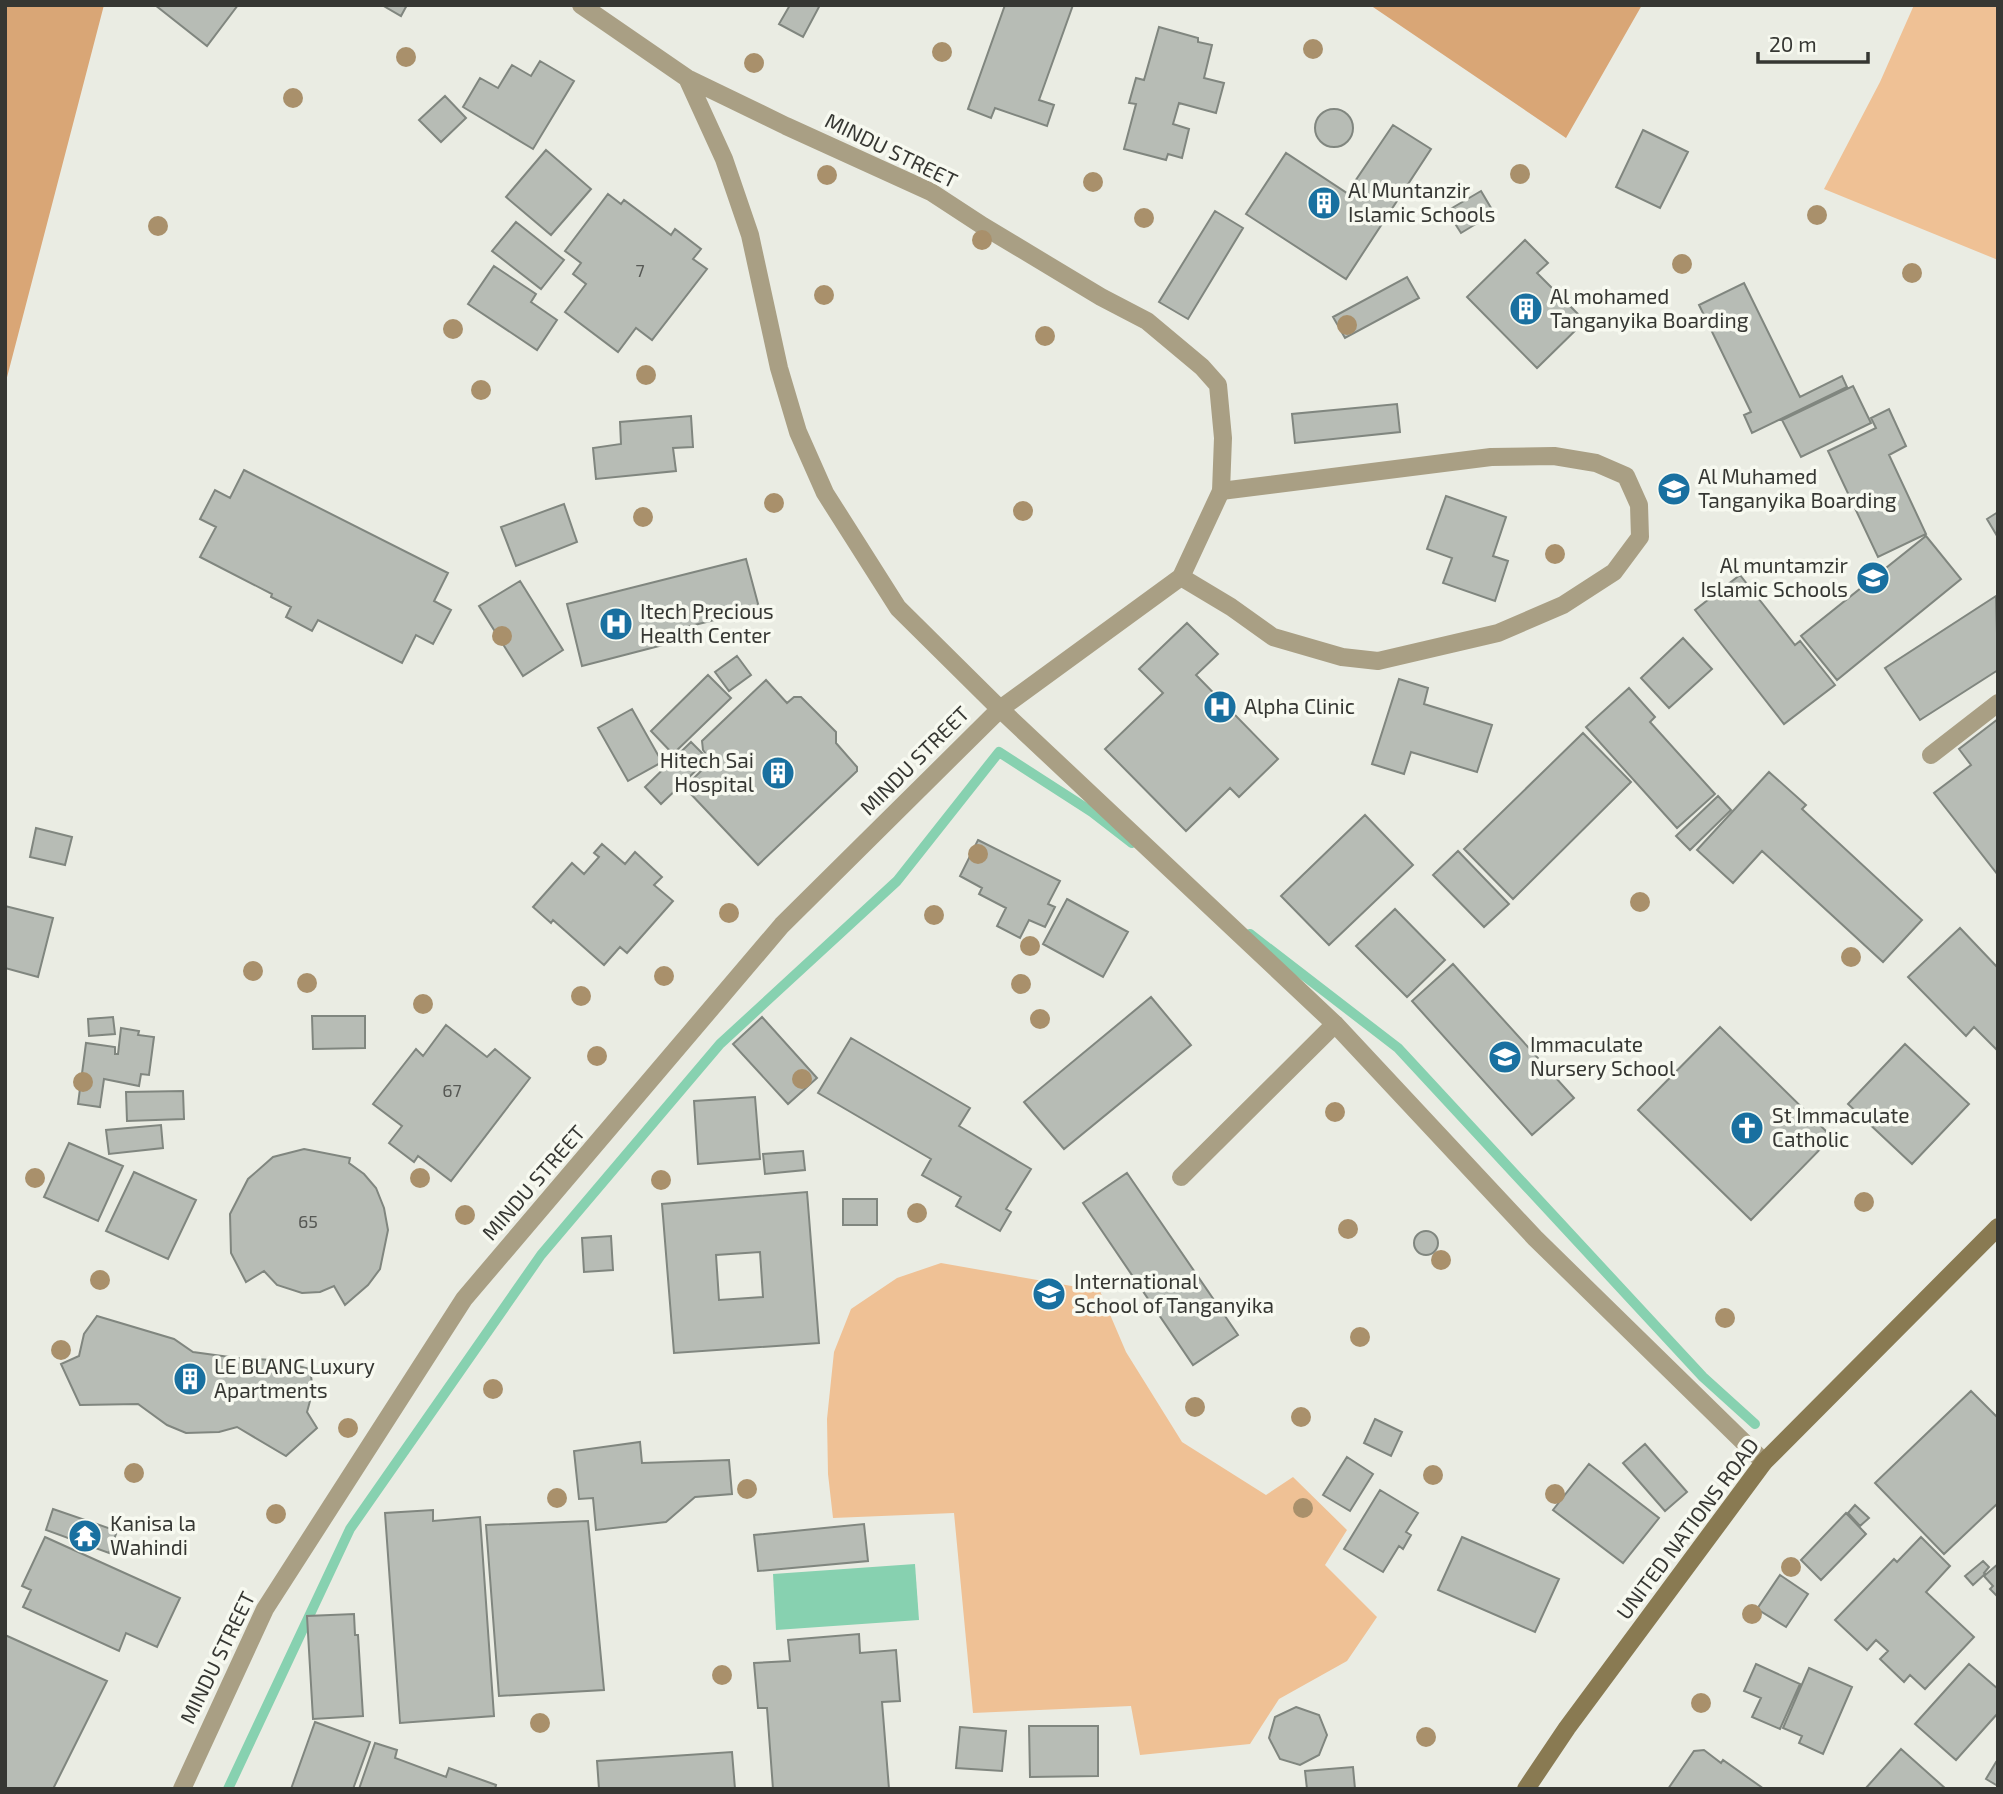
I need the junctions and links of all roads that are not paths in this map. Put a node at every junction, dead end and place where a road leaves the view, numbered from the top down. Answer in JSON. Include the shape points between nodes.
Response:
{"nodes":[{"id":1,"x":582,"y":5,"type":"edge"},
{"id":2,"x":687,"y":78,"type":"junction"},
{"id":3,"x":1221,"y":491,"type":"junction"},
{"id":4,"x":1181,"y":577,"type":"junction"},
{"id":5,"x":1998,"y":703,"type":"edge"},
{"id":6,"x":1000,"y":709,"type":"junction"},
{"id":7,"x":1931,"y":755,"type":"dead end"},
{"id":8,"x":1335,"y":1024,"type":"junction"},
{"id":9,"x":1181,"y":1177,"type":"dead end"},
{"id":10,"x":1998,"y":1227,"type":"edge"},
{"id":11,"x":1764,"y":1462,"type":"junction"},
{"id":12,"x":182,"y":1789,"type":"edge"},
{"id":13,"x":1526,"y":1789,"type":"edge"}],
"edges":[{"from":1,"to":2,"type":"street","name":"MINDU STREET"},
{"from":2,"to":3,"type":"street","name":"MINDU STREET","via":[[931,192],[1101,298],[1147,321],[1219,385]]},
{"from":2,"to":6,"type":"street","via":[[724,159],[750,235],[783,381],[798,432],[825,493],[898,608]]},
{"from":3,"to":4,"type":"street","name":"MINDU STREET"},
{"from":3,"to":4,"type":"street","via":[[1492,457],[1553,457],[1596,463],[1626,476],[1639,505],[1640,537],[1614,572],[1563,605],[1498,633],[1378,661],[1342,657],[1273,637]]},
{"from":4,"to":6,"type":"street","name":"MINDU STREET"},
{"from":5,"to":7,"type":"street"},
{"from":6,"to":8,"type":"street"},
{"from":6,"to":12,"type":"street","name":"MINDU STREET","via":[[782,925],[464,1299],[265,1609]]},
{"from":8,"to":9,"type":"street"},
{"from":8,"to":11,"type":"street","via":[[1535,1238]]},
{"from":10,"to":11,"type":"street","name":"UNITED NATIONS ROAD"},
{"from":11,"to":13,"type":"street","name":"UNITED NATIONS ROAD"}]}
